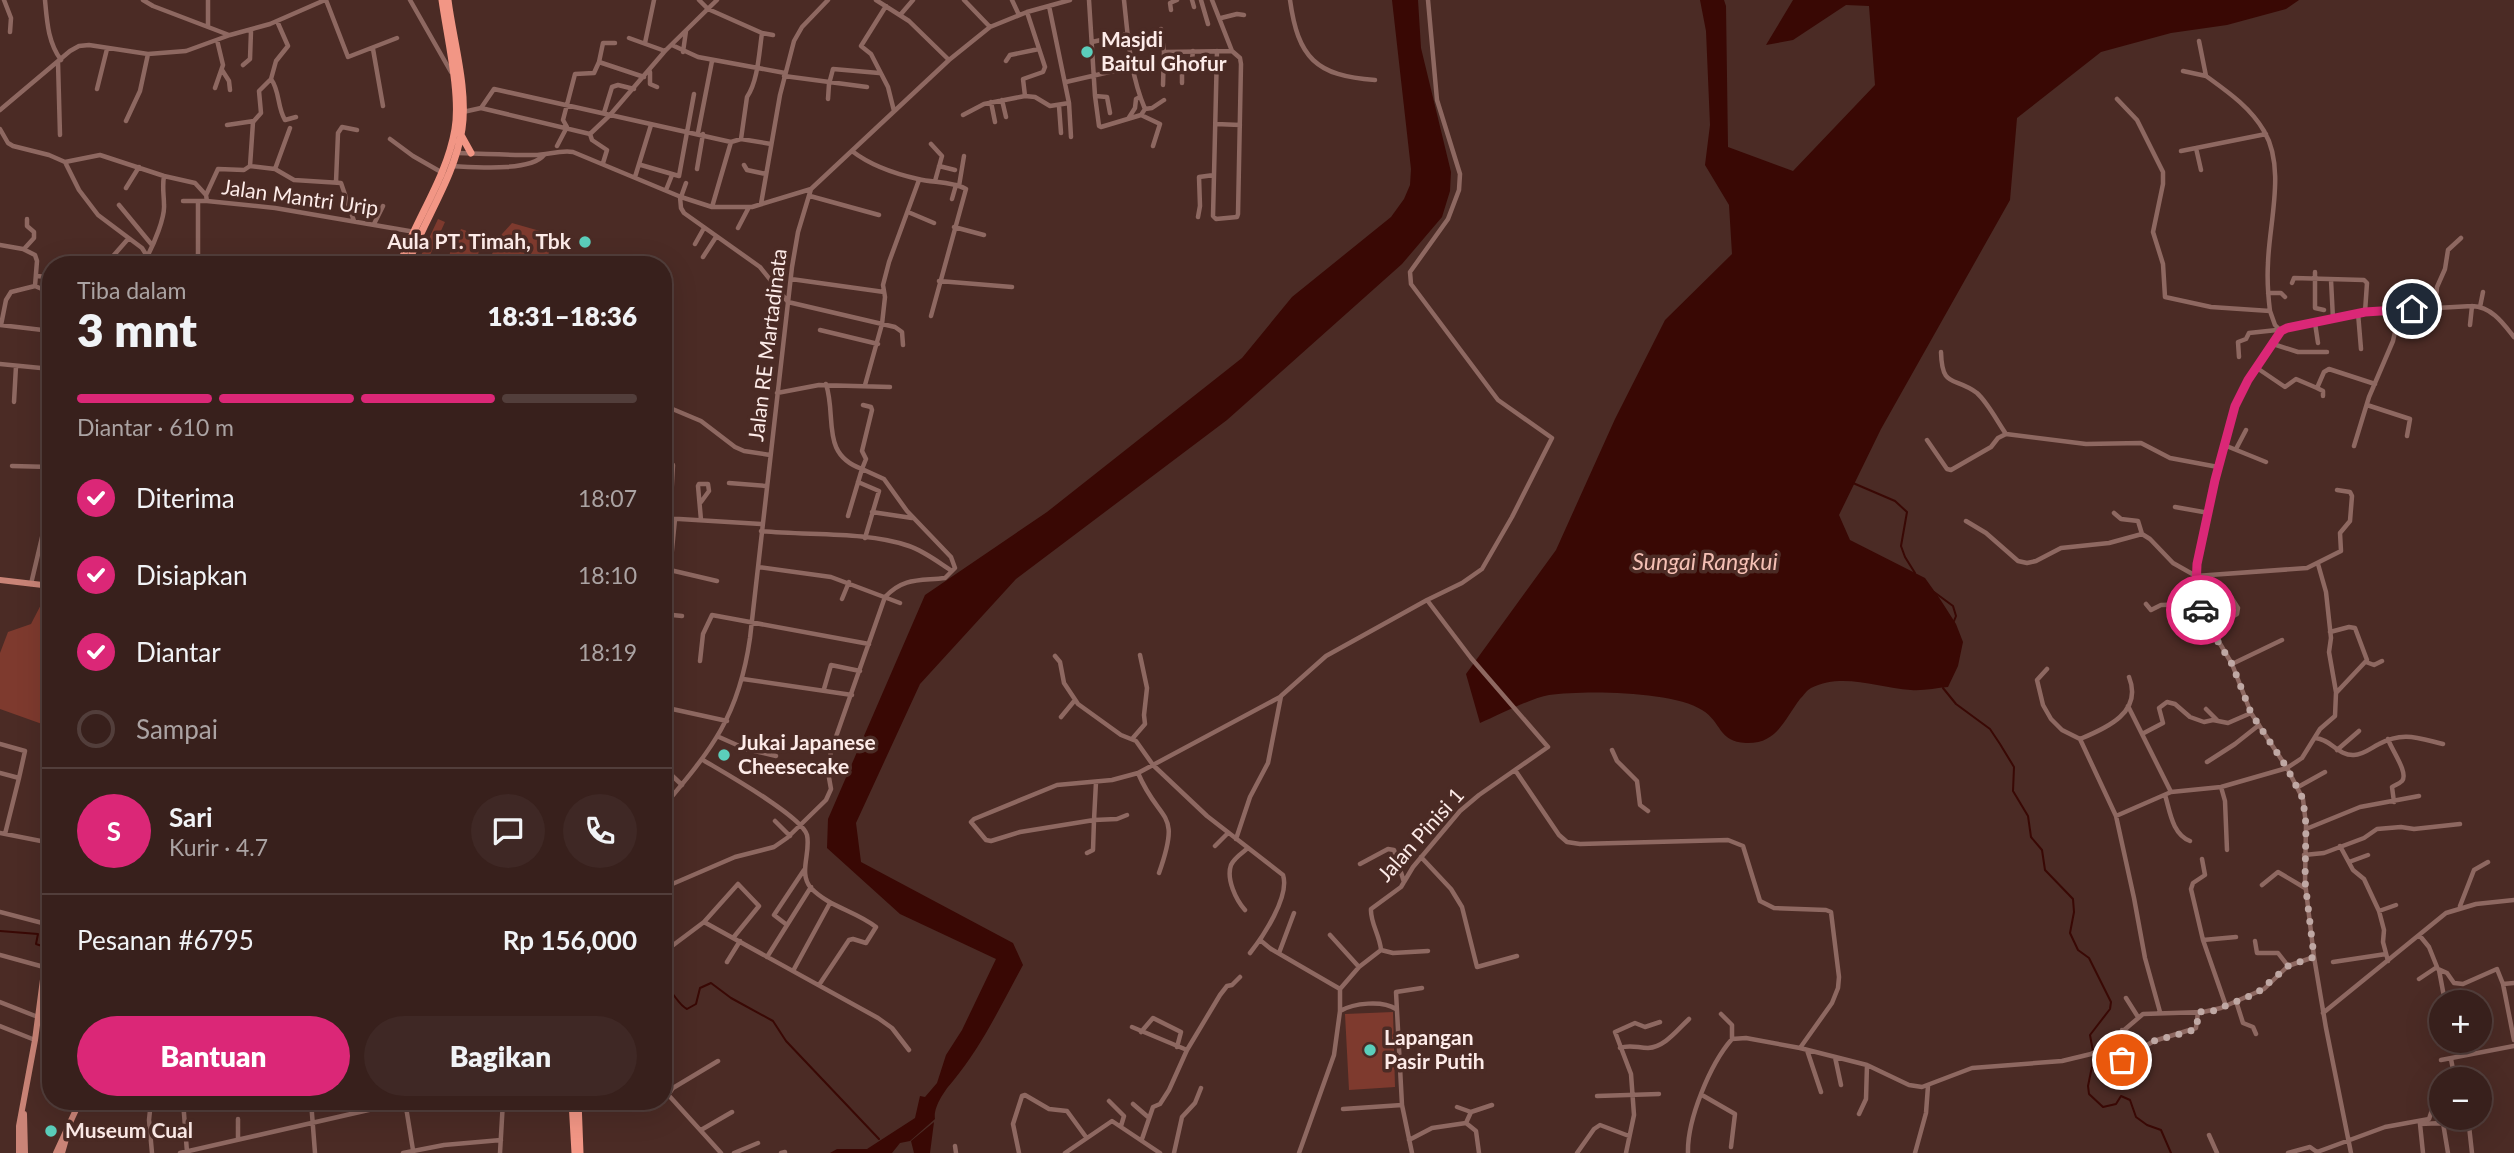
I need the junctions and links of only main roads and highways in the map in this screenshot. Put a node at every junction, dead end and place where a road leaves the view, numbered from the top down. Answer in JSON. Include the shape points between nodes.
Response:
{"nodes":[{"id":1,"x":442,"y":0,"type":"edge"},
{"id":2,"x":448,"y":0,"type":"edge"},
{"id":3,"x":458,"y":91,"type":"junction"},
{"id":4,"x":461,"y":135,"type":"junction"},
{"id":5,"x":452,"y":152,"type":"junction"},
{"id":6,"x":471,"y":153,"type":"road end"},
{"id":7,"x":445,"y":167,"type":"junction"},
{"id":8,"x":403,"y":256,"type":"edge"},
{"id":9,"x":411,"y":256,"type":"edge"},
{"id":10,"x":0,"y":580,"type":"edge"},
{"id":11,"x":42,"y":585,"type":"edge"},
{"id":12,"x":42,"y":984,"type":"edge"},
{"id":13,"x":23,"y":1109,"type":"junction"},
{"id":14,"x":76,"y":1110,"type":"edge"},
{"id":15,"x":575,"y":1110,"type":"edge"},
{"id":16,"x":576,"y":1110,"type":"edge"},
{"id":17,"x":68,"y":1130,"type":"junction"},
{"id":18,"x":19,"y":1153,"type":"edge"},
{"id":19,"x":25,"y":1153,"type":"edge"},
{"id":20,"x":56,"y":1153,"type":"edge"},
{"id":21,"x":62,"y":1153,"type":"edge"},
{"id":22,"x":575,"y":1153,"type":"edge"},
{"id":23,"x":580,"y":1153,"type":"edge"}],
"edges":[{"from":1,"to":3,"type":"highway"},
{"from":2,"to":3,"type":"highway"},
{"from":3,"to":4,"type":"highway"},
{"from":3,"to":5,"type":"highway"},
{"from":4,"to":5,"type":"highway"},
{"from":4,"to":6,"type":"highway"},
{"from":5,"to":7,"type":"highway"},
{"from":7,"to":8,"type":"highway"},
{"from":7,"to":9,"type":"highway"},
{"from":10,"to":11,"type":"main road"},
{"from":12,"to":13,"type":"main road"},
{"from":13,"to":18,"type":"main road"},
{"from":13,"to":19,"type":"main road"},
{"from":14,"to":17,"type":"main road"},
{"from":15,"to":22,"type":"highway"},
{"from":16,"to":23,"type":"highway"},
{"from":17,"to":20,"type":"main road"},
{"from":17,"to":21,"type":"main road"}]}
